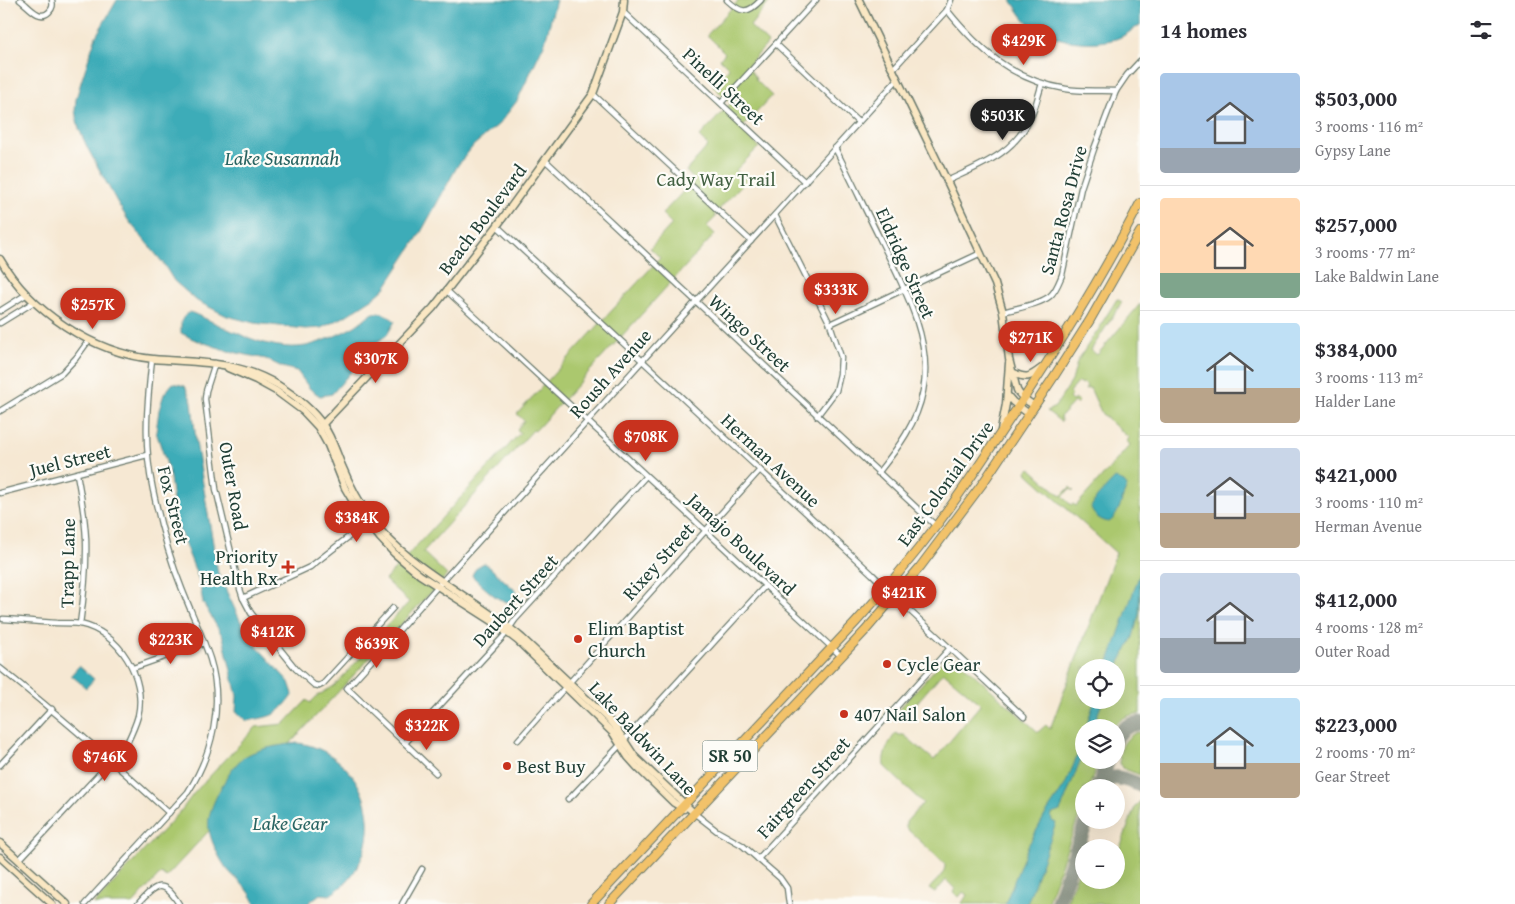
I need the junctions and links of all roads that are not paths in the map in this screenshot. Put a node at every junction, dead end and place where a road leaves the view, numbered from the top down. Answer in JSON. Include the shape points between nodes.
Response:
{"nodes":[{"id":1,"x":20,"y":0,"type":"edge"},
{"id":2,"x":52,"y":0,"type":"edge"},
{"id":3,"x":624,"y":0,"type":"edge"},
{"id":4,"x":727,"y":0,"type":"edge"},
{"id":5,"x":760,"y":0,"type":"edge"},
{"id":6,"x":816,"y":0,"type":"edge"},
{"id":7,"x":859,"y":0,"type":"edge"},
{"id":8,"x":951,"y":0,"type":"edge"},
{"id":9,"x":947,"y":10,"type":"junction"},
{"id":10,"x":623,"y":12,"type":"junction"},
{"id":11,"x":776,"y":44,"type":"junction"},
{"id":12,"x":1140,"y":61,"type":"edge"},
{"id":13,"x":892,"y":70,"type":"junction"},
{"id":14,"x":897,"y":80,"type":"junction"},
{"id":15,"x":1042,"y":84,"type":"junction"},
{"id":16,"x":1116,"y":91,"type":"junction"},
{"id":17,"x":593,"y":94,"type":"junction"},
{"id":18,"x":721,"y":104,"type":"junction"},
{"id":19,"x":858,"y":122,"type":"junction"},
{"id":20,"x":835,"y":148,"type":"junction"},
{"id":21,"x":545,"y":160,"type":"junction"},
{"id":22,"x":947,"y":181,"type":"junction"},
{"id":23,"x":805,"y":182,"type":"junction"},
{"id":24,"x":1140,"y":203,"type":"edge"},
{"id":25,"x":776,"y":215,"type":"junction"},
{"id":26,"x":497,"y":226,"type":"junction"},
{"id":27,"x":1140,"y":232,"type":"edge"},
{"id":28,"x":751,"y":241,"type":"junction"},
{"id":29,"x":981,"y":253,"type":"junction"},
{"id":30,"x":0,"y":259,"type":"edge"},
{"id":31,"x":905,"y":290,"type":"junction"},
{"id":32,"x":447,"y":291,"type":"junction"},
{"id":33,"x":26,"y":294,"type":"junction"},
{"id":34,"x":695,"y":301,"type":"junction"},
{"id":35,"x":34,"y":302,"type":"junction"},
{"id":36,"x":0,"y":311,"type":"edge"},
{"id":37,"x":1003,"y":312,"type":"junction"},
{"id":38,"x":0,"y":323,"type":"edge"},
{"id":39,"x":830,"y":324,"type":"junction"},
{"id":40,"x":89,"y":340,"type":"junction"},
{"id":41,"x":152,"y":359,"type":"junction"},
{"id":42,"x":1009,"y":359,"type":"junction"},
{"id":43,"x":642,"y":360,"type":"junction"},
{"id":44,"x":215,"y":363,"type":"junction"},
{"id":45,"x":1048,"y":363,"type":"junction"},
{"id":46,"x":1014,"y":373,"type":"junction"},
{"id":47,"x":1007,"y":395,"type":"junction"},
{"id":48,"x":1024,"y":398,"type":"junction"},
{"id":49,"x":1018,"y":406,"type":"junction"},
{"id":50,"x":1035,"y":406,"type":"junction"},
{"id":51,"x":0,"y":411,"type":"edge"},
{"id":52,"x":1029,"y":414,"type":"junction"},
{"id":53,"x":817,"y":416,"type":"junction"},
{"id":54,"x":587,"y":421,"type":"junction"},
{"id":55,"x":321,"y":426,"type":"junction"},
{"id":56,"x":1000,"y":434,"type":"junction"},
{"id":57,"x":147,"y":455,"type":"junction"},
{"id":58,"x":760,"y":470,"type":"junction"},
{"id":59,"x":878,"y":473,"type":"junction"},
{"id":60,"x":77,"y":474,"type":"junction"},
{"id":61,"x":646,"y":476,"type":"junction"},
{"id":62,"x":0,"y":493,"type":"edge"},
{"id":63,"x":369,"y":521,"type":"junction"},
{"id":64,"x":936,"y":526,"type":"junction"},
{"id":65,"x":706,"y":531,"type":"junction"},
{"id":66,"x":442,"y":581,"type":"junction"},
{"id":67,"x":437,"y":586,"type":"junction"},
{"id":68,"x":765,"y":586,"type":"junction"},
{"id":69,"x":886,"y":587,"type":"junction"},
{"id":70,"x":895,"y":597,"type":"junction"},
{"id":71,"x":244,"y":598,"type":"junction"},
{"id":72,"x":393,"y":608,"type":"dead end"},
{"id":73,"x":3,"y":619,"type":"dead end"},
{"id":74,"x":80,"y":624,"type":"junction"},
{"id":75,"x":508,"y":629,"type":"junction"},
{"id":76,"x":204,"y":644,"type":"junction"},
{"id":77,"x":832,"y":648,"type":"junction"},
{"id":78,"x":950,"y":648,"type":"junction"},
{"id":79,"x":841,"y":656,"type":"junction"},
{"id":80,"x":0,"y":668,"type":"edge"},
{"id":81,"x":132,"y":668,"type":"junction"},
{"id":82,"x":568,"y":684,"type":"junction"},
{"id":83,"x":52,"y":709,"type":"junction"},
{"id":84,"x":1024,"y":717,"type":"dead end"},
{"id":85,"x":756,"y":729,"type":"junction"},
{"id":86,"x":765,"y":737,"type":"junction"},
{"id":87,"x":518,"y":740,"type":"dead end"},
{"id":88,"x":405,"y":743,"type":"junction"},
{"id":89,"x":622,"y":743,"type":"junction"},
{"id":90,"x":112,"y":761,"type":"junction"},
{"id":91,"x":0,"y":765,"type":"edge"},
{"id":92,"x":436,"y":773,"type":"dead end"},
{"id":93,"x":568,"y":799,"type":"dead end"},
{"id":94,"x":683,"y":806,"type":"junction"},
{"id":95,"x":169,"y":813,"type":"junction"},
{"id":96,"x":694,"y":813,"type":"junction"},
{"id":97,"x":0,"y":843,"type":"edge"},
{"id":98,"x":0,"y":857,"type":"edge"},
{"id":99,"x":758,"y":858,"type":"junction"},
{"id":100,"x":19,"y":860,"type":"junction"},
{"id":101,"x":422,"y":869,"type":"dead end"},
{"id":102,"x":600,"y":894,"type":"junction"},
{"id":103,"x":52,"y":904,"type":"edge"},
{"id":104,"x":67,"y":904,"type":"edge"},
{"id":105,"x":85,"y":904,"type":"edge"},
{"id":106,"x":138,"y":904,"type":"edge"},
{"id":107,"x":179,"y":904,"type":"edge"},
{"id":108,"x":402,"y":904,"type":"edge"},
{"id":109,"x":591,"y":904,"type":"edge"},
{"id":110,"x":600,"y":904,"type":"edge"},
{"id":111,"x":609,"y":904,"type":"edge"},
{"id":112,"x":789,"y":904,"type":"edge"}],
"edges":[{"from":1,"to":2,"type":"street","via":[[40,15],[49,12]]},
{"from":3,"to":10,"type":"street","name":"Beach Boulevard"},
{"from":4,"to":5,"type":"street","via":[[743,11],[755,7]]},
{"from":6,"to":11,"type":"street"},
{"from":7,"to":13,"type":"street"},
{"from":8,"to":9,"type":"street"},
{"from":9,"to":13,"type":"street"},
{"from":9,"to":15,"type":"street","via":[[977,45],[998,62]]},
{"from":10,"to":17,"type":"street","name":"Beach Boulevard"},
{"from":10,"to":18,"type":"street","name":"Pinelli Street"},
{"from":11,"to":18,"type":"street"},
{"from":11,"to":19,"type":"street"},
{"from":12,"to":16,"type":"street","name":"Santa Rosa Drive"},
{"from":13,"to":14,"type":"street"},
{"from":14,"to":19,"type":"street","name":"Roush Avenue"},
{"from":14,"to":22,"type":"street"},
{"from":15,"to":16,"type":"street","via":[[1068,90]]},
{"from":15,"to":22,"type":"street","via":[[1031,117],[1010,147],[998,157]]},
{"from":16,"to":37,"type":"street","name":"Santa Rosa Drive","via":[[1081,188],[1057,287],[1043,300]]},
{"from":17,"to":21,"type":"street","name":"Beach Boulevard"},
{"from":17,"to":28,"type":"street"},
{"from":18,"to":23,"type":"street","name":"Pinelli Street"},
{"from":19,"to":20,"type":"street","name":"Roush Avenue"},
{"from":20,"to":23,"type":"street","name":"Roush Avenue"},
{"from":20,"to":31,"type":"street","name":"Eldridge Street"},
{"from":21,"to":26,"type":"street","name":"Beach Boulevard"},
{"from":21,"to":34,"type":"street","name":"Wingo Street"},
{"from":22,"to":29,"type":"street"},
{"from":23,"to":25,"type":"street","name":"Roush Avenue"},
{"from":24,"to":45,"type":"highway","name":"East Colonial Drive","number":"SR 50","via":[[1100,278]]},
{"from":25,"to":28,"type":"street","name":"Roush Avenue"},
{"from":25,"to":39,"type":"street"},
{"from":26,"to":32,"type":"street","name":"Beach Boulevard"},
{"from":26,"to":43,"type":"street","name":"Herman Avenue"},
{"from":27,"to":50,"type":"highway","name":"East Colonial Drive","number":"SR 50","via":[[1090,320]]},
{"from":28,"to":34,"type":"street","name":"Roush Avenue"},
{"from":29,"to":31,"type":"street"},
{"from":29,"to":37,"type":"street"},
{"from":30,"to":33,"type":"street","name":"Lake Baldwin Lane"},
{"from":31,"to":39,"type":"street"},
{"from":31,"to":59,"type":"street","name":"Eldridge Street","via":[[921,334],[924,390],[910,429]]},
{"from":32,"to":54,"type":"street","name":"Jamajo Boulevard"},
{"from":32,"to":55,"type":"street","name":"Beach Boulevard"},
{"from":33,"to":35,"type":"street","name":"Lake Baldwin Lane"},
{"from":33,"to":36,"type":"street"},
{"from":34,"to":43,"type":"street","name":"Roush Avenue"},
{"from":34,"to":53,"type":"street","name":"Wingo Street"},
{"from":35,"to":38,"type":"street"},
{"from":35,"to":40,"type":"street","name":"Lake Baldwin Lane"},
{"from":37,"to":42,"type":"street"},
{"from":39,"to":53,"type":"street","via":[[841,357],[840,374],[836,391]]},
{"from":40,"to":41,"type":"street","name":"Lake Baldwin Lane"},
{"from":40,"to":51,"type":"street","via":[[62,373]]},
{"from":41,"to":44,"type":"street","name":"Lake Baldwin Lane"},
{"from":41,"to":57,"type":"street","name":"Fox Street","via":[[147,404]]},
{"from":42,"to":46,"type":"street"},
{"from":42,"to":47,"type":"street"},
{"from":43,"to":54,"type":"street","name":"Roush Avenue"},
{"from":43,"to":58,"type":"street","name":"Herman Avenue"},
{"from":44,"to":55,"type":"street","name":"Lake Baldwin Lane","via":[[276,391]]},
{"from":44,"to":71,"type":"street","name":"Outer Road","via":[[206,392],[207,411],[220,505]]},
{"from":45,"to":46,"type":"street","via":[[1031,376]]},
{"from":45,"to":48,"type":"highway","name":"East Colonial Drive","number":"SR 50"},
{"from":46,"to":48,"type":"street","via":[[1017,390]]},
{"from":47,"to":49,"type":"street"},
{"from":47,"to":56,"type":"street"},
{"from":48,"to":49,"type":"highway","name":"East Colonial Drive","number":"SR 50"},
{"from":48,"to":50,"type":"street"},
{"from":49,"to":52,"type":"street"},
{"from":49,"to":56,"type":"highway","name":"East Colonial Drive","number":"SR 50"},
{"from":50,"to":52,"type":"highway","name":"East Colonial Drive","number":"SR 50"},
{"from":52,"to":70,"type":"highway","name":"East Colonial Drive","number":"SR 50","via":[[963,511]]},
{"from":53,"to":59,"type":"street","name":"Wingo Street"},
{"from":54,"to":61,"type":"street","name":"Jamajo Boulevard"},
{"from":54,"to":66,"type":"street","name":"Roush Avenue"},
{"from":55,"to":63,"type":"street","name":"Lake Baldwin Lane","via":[[345,488],[354,505]]},
{"from":56,"to":64,"type":"highway","name":"East Colonial Drive","number":"SR 50"},
{"from":57,"to":60,"type":"street","name":"Juel Street"},
{"from":57,"to":76,"type":"street","name":"Fox Street","via":[[153,493],[174,568]]},
{"from":58,"to":65,"type":"street","name":"Rixey Street"},
{"from":58,"to":69,"type":"street","name":"Herman Avenue"},
{"from":59,"to":64,"type":"street","name":"Wingo Street"},
{"from":60,"to":62,"type":"street","name":"Juel Street"},
{"from":60,"to":74,"type":"street","name":"Trapp Lane","via":[[86,537]]},
{"from":61,"to":65,"type":"street","name":"Jamajo Boulevard"},
{"from":61,"to":75,"type":"street","name":"Daubert Street"},
{"from":63,"to":66,"type":"street","name":"Lake Baldwin Lane","via":[[400,550]]},
{"from":63,"to":67,"type":"street","name":"Lake Baldwin Lane","via":[[394,553]]},
{"from":63,"to":71,"type":"street","via":[[310,567]]},
{"from":64,"to":69,"type":"highway","name":"East Colonial Drive","number":"SR 50"},
{"from":65,"to":68,"type":"street","name":"Jamajo Boulevard"},
{"from":65,"to":82,"type":"street","name":"Rixey Street"},
{"from":66,"to":67,"type":"street","name":"Roush Avenue"},
{"from":66,"to":75,"type":"street","name":"Lake Baldwin Lane"},
{"from":67,"to":75,"type":"street","name":"Lake Baldwin Lane"},
{"from":67,"to":88,"type":"street","name":"Roush Avenue","via":[[347,688]]},
{"from":68,"to":77,"type":"street","name":"Jamajo Boulevard"},
{"from":68,"to":89,"type":"street"},
{"from":69,"to":70,"type":"street","name":"Herman Avenue"},
{"from":69,"to":77,"type":"highway","name":"East Colonial Drive","number":"SR 50"},
{"from":70,"to":78,"type":"street","name":"Herman Avenue"},
{"from":70,"to":79,"type":"highway","name":"East Colonial Drive","number":"SR 50"},
{"from":71,"to":72,"type":"street","name":"Outer Road","via":[[258,624],[296,669],[316,686],[323,684]]},
{"from":73,"to":74,"type":"street"},
{"from":74,"to":81,"type":"street","via":[[94,629],[115,644]]},
{"from":75,"to":82,"type":"street","name":"Lake Baldwin Lane"},
{"from":75,"to":88,"type":"street","name":"Daubert Street"},
{"from":76,"to":81,"type":"street"},
{"from":76,"to":95,"type":"street","name":"Fox Street","via":[[215,679],[213,731],[194,783]]},
{"from":77,"to":79,"type":"street","name":"Jamajo Boulevard"},
{"from":77,"to":85,"type":"highway","name":"East Colonial Drive","number":"SR 50"},
{"from":78,"to":84,"type":"street","name":"Herman Avenue"},
{"from":78,"to":99,"type":"street","name":"Fairgreen Street"},
{"from":79,"to":86,"type":"highway","name":"East Colonial Drive","number":"SR 50"},
{"from":80,"to":83,"type":"street"},
{"from":81,"to":90,"type":"street","via":[[137,684],[138,715],[126,745]]},
{"from":82,"to":87,"type":"street","name":"Rixey Street"},
{"from":82,"to":89,"type":"street","name":"Lake Baldwin Lane","via":[[609,720]]},
{"from":83,"to":90,"type":"street"},
{"from":83,"to":91,"type":"street"},
{"from":85,"to":86,"type":"street"},
{"from":85,"to":94,"type":"highway","name":"East Colonial Drive","number":"SR 50"},
{"from":86,"to":96,"type":"highway","name":"East Colonial Drive","number":"SR 50"},
{"from":88,"to":92,"type":"street"},
{"from":89,"to":93,"type":"street"},
{"from":89,"to":94,"type":"street","name":"Lake Baldwin Lane"},
{"from":90,"to":95,"type":"street"},
{"from":90,"to":100,"type":"street"},
{"from":94,"to":96,"type":"street","name":"Lake Baldwin Lane"},
{"from":94,"to":102,"type":"highway","name":"East Colonial Drive","number":"SR 50"},
{"from":95,"to":105,"type":"street","name":"Fox Street"},
{"from":96,"to":99,"type":"street"},
{"from":96,"to":111,"type":"highway","name":"East Colonial Drive","number":"SR 50"},
{"from":97,"to":100,"type":"street"},
{"from":98,"to":103,"type":"street"},
{"from":99,"to":112,"type":"street","via":[[787,888]]},
{"from":100,"to":104,"type":"street"},
{"from":101,"to":108,"type":"street"},
{"from":102,"to":109,"type":"highway","name":"East Colonial Drive","number":"SR 50"},
{"from":102,"to":110,"type":"highway"},
{"from":106,"to":107,"type":"street","via":[[159,886],[174,895]]}]}
